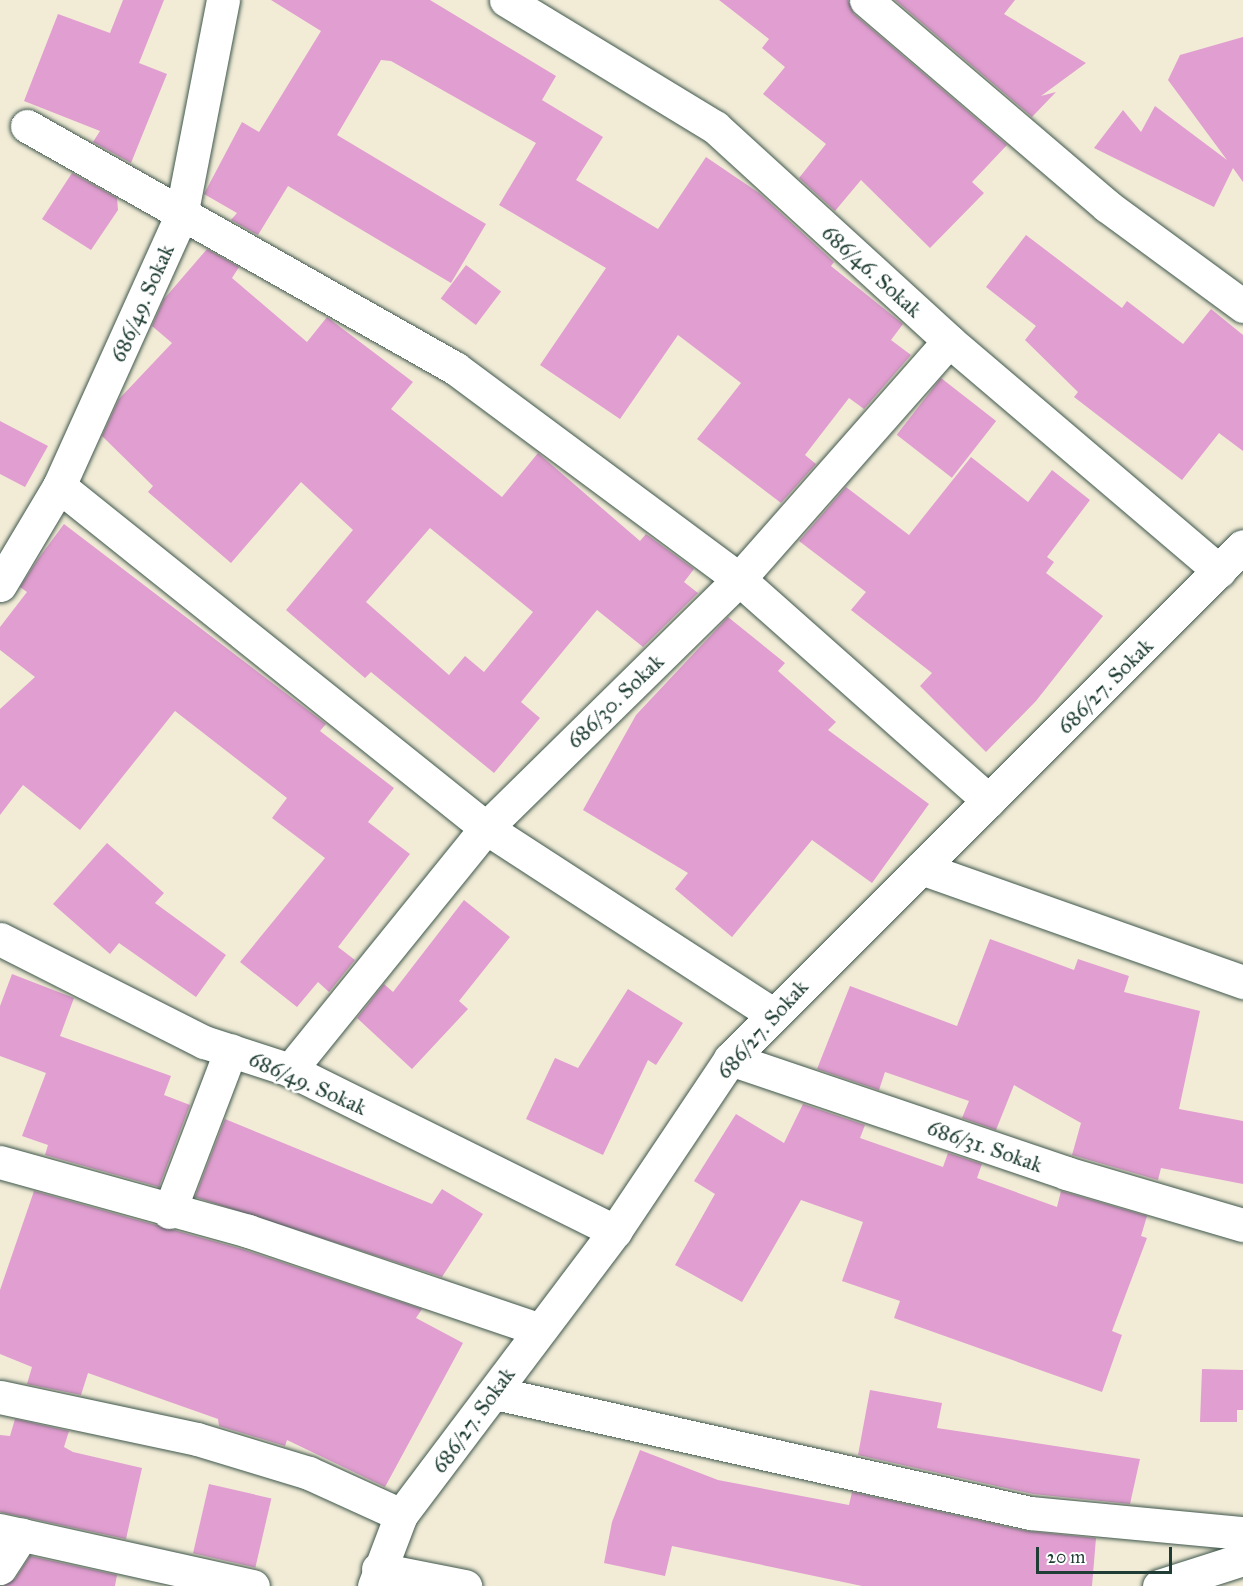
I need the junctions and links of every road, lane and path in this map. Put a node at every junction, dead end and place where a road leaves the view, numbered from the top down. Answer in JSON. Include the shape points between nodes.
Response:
{"nodes":[{"id":1,"x":223,"y":0,"type":"edge"},
{"id":2,"x":506,"y":0,"type":"edge"},
{"id":3,"x":866,"y":0,"type":"edge"},
{"id":4,"x":27,"y":126,"type":"dead end"},
{"id":5,"x":181,"y":216,"type":"junction"},
{"id":6,"x":1243,"y":306,"type":"edge"},
{"id":7,"x":949,"y":341,"type":"junction"},
{"id":8,"x":59,"y":486,"type":"junction"},
{"id":9,"x":1243,"y":546,"type":"edge"},
{"id":10,"x":1219,"y":571,"type":"junction"},
{"id":11,"x":739,"y":579,"type":"junction"},
{"id":12,"x":0,"y":585,"type":"edge"},
{"id":13,"x":988,"y":801,"type":"junction"},
{"id":14,"x":486,"y":828,"type":"junction"},
{"id":15,"x":921,"y":868,"type":"junction"},
{"id":16,"x":0,"y":939,"type":"edge"},
{"id":17,"x":1243,"y":982,"type":"edge"},
{"id":18,"x":771,"y":1013,"type":"junction"},
{"id":19,"x":231,"y":1050,"type":"junction"},
{"id":20,"x":730,"y":1059,"type":"junction"},
{"id":21,"x":290,"y":1070,"type":"junction"},
{"id":22,"x":0,"y":1162,"type":"edge"},
{"id":23,"x":169,"y":1212,"type":"junction"},
{"id":24,"x":1243,"y":1225,"type":"edge"},
{"id":25,"x":615,"y":1231,"type":"junction"},
{"id":26,"x":538,"y":1329,"type":"junction"},
{"id":27,"x":495,"y":1393,"type":"junction"},
{"id":28,"x":0,"y":1397,"type":"edge"},
{"id":29,"x":401,"y":1515,"type":"junction"},
{"id":30,"x":11,"y":1532,"type":"edge"},
{"id":31,"x":1243,"y":1533,"type":"edge"},
{"id":32,"x":1243,"y":1559,"type":"edge"},
{"id":33,"x":0,"y":1568,"type":"edge"},
{"id":34,"x":376,"y":1577,"type":"edge"},
{"id":35,"x":253,"y":1586,"type":"edge"},
{"id":36,"x":465,"y":1586,"type":"edge"},
{"id":37,"x":1160,"y":1586,"type":"edge"}],
"edges":[{"from":1,"to":5,"type":"street","name":"686/49. Sokak"},
{"from":2,"to":7,"type":"street","name":"686/46. Sokak","via":[[715,127]]},
{"from":3,"to":6,"type":"street","via":[[1107,206]]},
{"from":4,"to":5,"type":"street"},
{"from":5,"to":8,"type":"street","name":"686/49. Sokak"},
{"from":5,"to":11,"type":"street","via":[[455,368]]},
{"from":7,"to":10,"type":"street","name":"686/46. Sokak"},
{"from":7,"to":11,"type":"street","name":"686/30. Sokak"},
{"from":8,"to":12,"type":"street","name":"686/49. Sokak"},
{"from":8,"to":14,"type":"street"},
{"from":9,"to":10,"type":"street","name":"686/27. Sokak"},
{"from":10,"to":13,"type":"street","name":"686/27. Sokak"},
{"from":11,"to":13,"type":"street"},
{"from":11,"to":14,"type":"street","name":"686/30. Sokak"},
{"from":13,"to":15,"type":"street","name":"686/27. Sokak"},
{"from":14,"to":18,"type":"street"},
{"from":14,"to":21,"type":"street","name":"686/30. Sokak"},
{"from":15,"to":17,"type":"street"},
{"from":15,"to":18,"type":"street","name":"686/27. Sokak"},
{"from":16,"to":19,"type":"street","name":"686/49. Sokak","via":[[204,1042]]},
{"from":18,"to":20,"type":"street","name":"686/27. Sokak"},
{"from":19,"to":21,"type":"street","name":"686/49. Sokak"},
{"from":19,"to":23,"type":"street"},
{"from":20,"to":24,"type":"street","name":"686/31. Sokak","via":[[1066,1173]]},
{"from":20,"to":25,"type":"street","name":"686/27. Sokak"},
{"from":21,"to":25,"type":"street","name":"686/49. Sokak"},
{"from":22,"to":23,"type":"street"},
{"from":23,"to":26,"type":"street","via":[[248,1231]]},
{"from":25,"to":26,"type":"street","name":"686/27. Sokak"},
{"from":26,"to":27,"type":"street","name":"686/27. Sokak"},
{"from":27,"to":29,"type":"street","name":"686/27. Sokak"},
{"from":27,"to":31,"type":"street","via":[[1030,1514]]},
{"from":28,"to":29,"type":"street","via":[[197,1439],[309,1473]]},
{"from":29,"to":34,"type":"street","name":"686/27. Sokak"},
{"from":30,"to":33,"type":"street"},
{"from":30,"to":35,"type":"street"},
{"from":32,"to":37,"type":"street"},
{"from":34,"to":36,"type":"street"}]}
